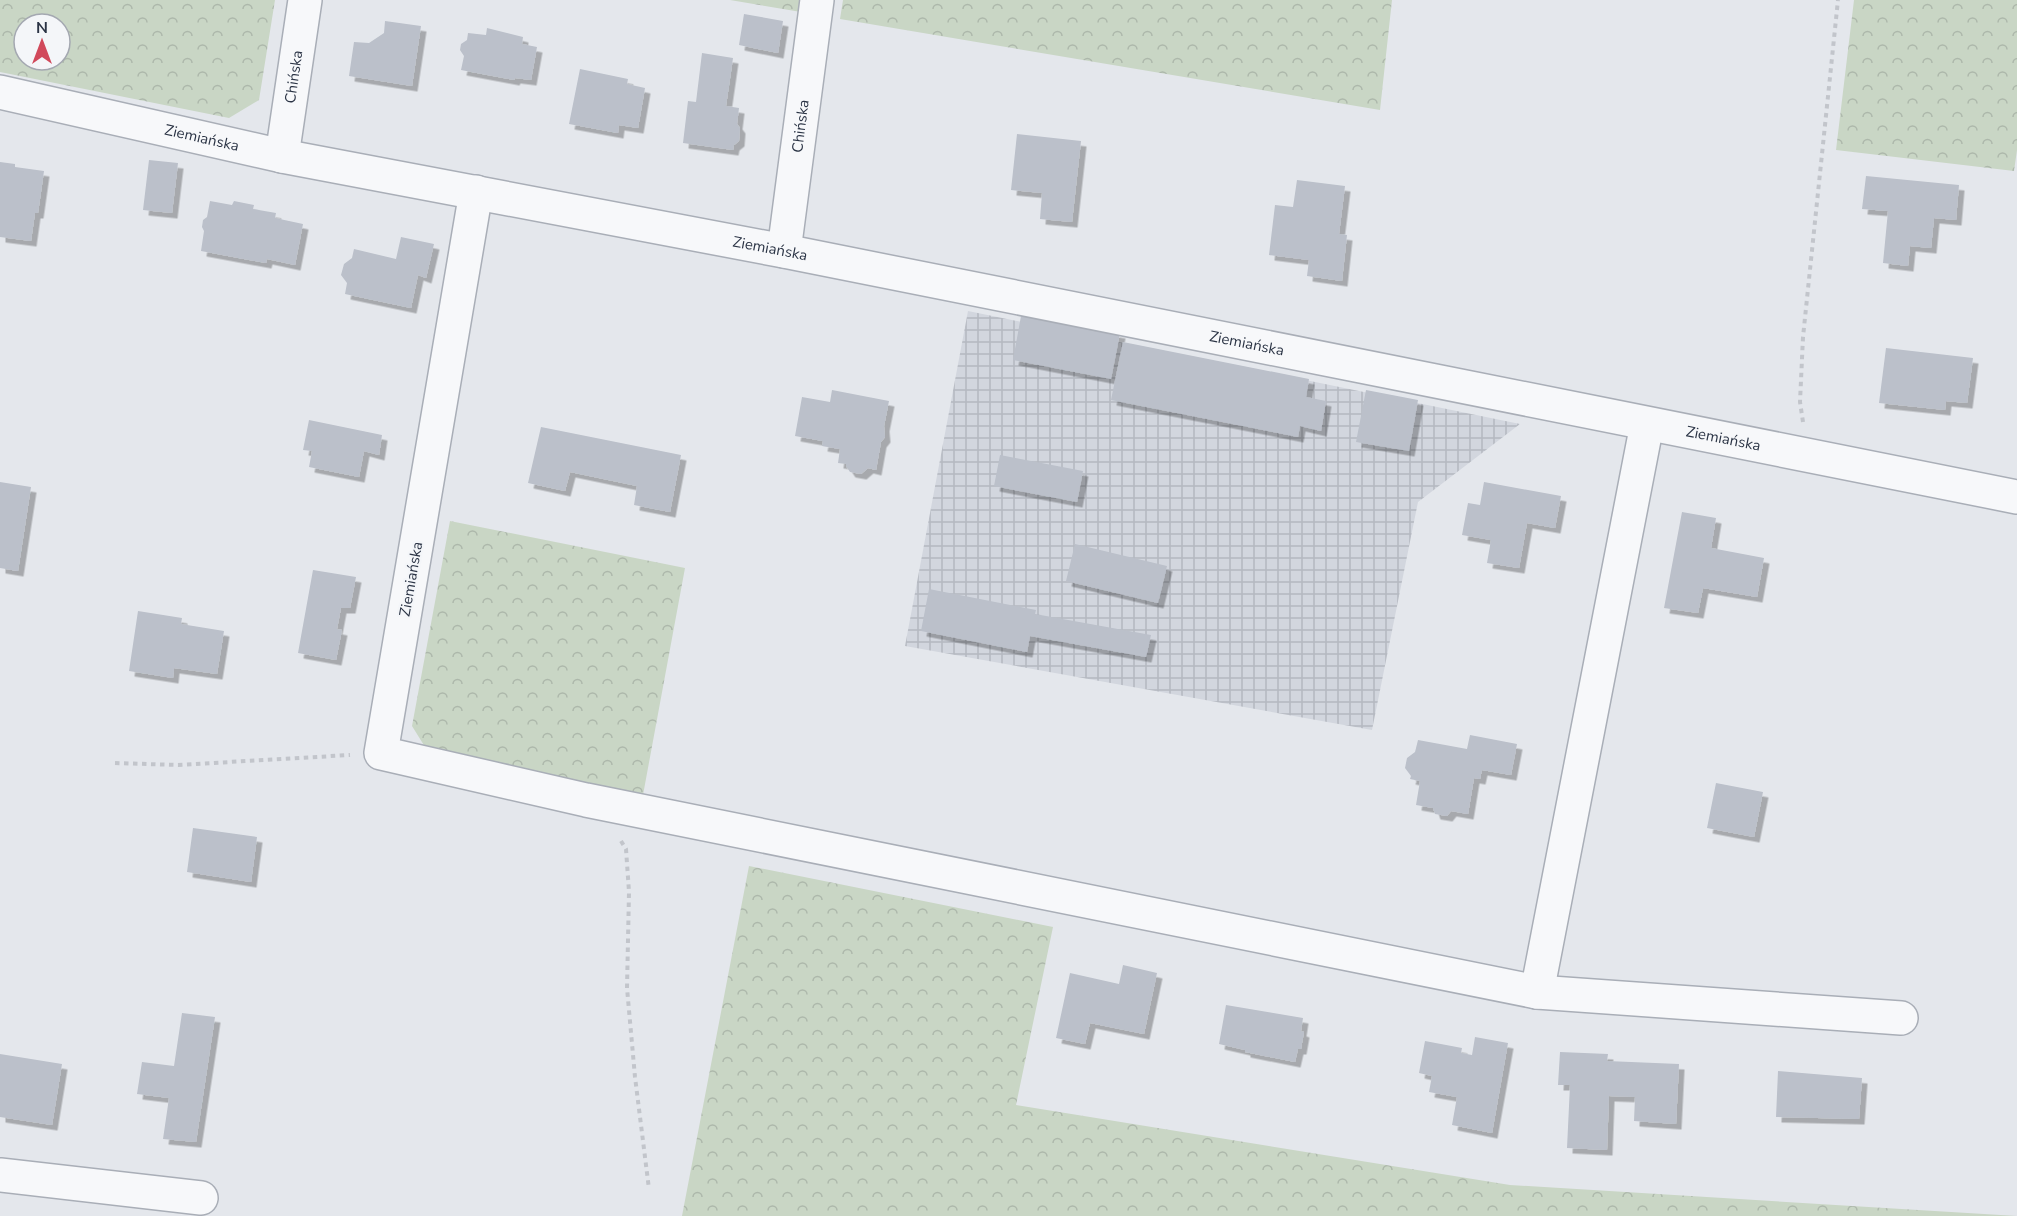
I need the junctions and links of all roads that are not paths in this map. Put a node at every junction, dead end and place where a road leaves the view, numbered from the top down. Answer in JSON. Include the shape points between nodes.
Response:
{"nodes":[{"id":1,"x":306,"y":0,"type":"edge"},
{"id":2,"x":818,"y":0,"type":"edge"},
{"id":3,"x":0,"y":92,"type":"edge"},
{"id":4,"x":282,"y":156,"type":"junction"},
{"id":5,"x":476,"y":192,"type":"junction"},
{"id":6,"x":784,"y":251,"type":"junction"},
{"id":7,"x":1647,"y":424,"type":"junction"},
{"id":8,"x":2017,"y":497,"type":"edge"},
{"id":9,"x":1537,"y":992,"type":"junction"},
{"id":10,"x":1901,"y":1018,"type":"dead end"},
{"id":11,"x":0,"y":1175,"type":"edge"},
{"id":12,"x":201,"y":1198,"type":"dead end"}],
"edges":[{"from":1,"to":4,"type":"street","name":"Chińska"},
{"from":2,"to":6,"type":"street","name":"Chińska"},
{"from":3,"to":4,"type":"street","name":"Ziemiańska"},
{"from":4,"to":5,"type":"street","name":"Ziemiańska"},
{"from":5,"to":6,"type":"street","name":"Ziemiańska"},
{"from":5,"to":9,"type":"street","name":"Ziemiańska","via":[[381,753],[586,800]]},
{"from":6,"to":7,"type":"street","name":"Ziemiańska"},
{"from":7,"to":8,"type":"street","name":"Ziemiańska"},
{"from":7,"to":9,"type":"street"},
{"from":9,"to":10,"type":"street"},
{"from":11,"to":12,"type":"street"}]}
